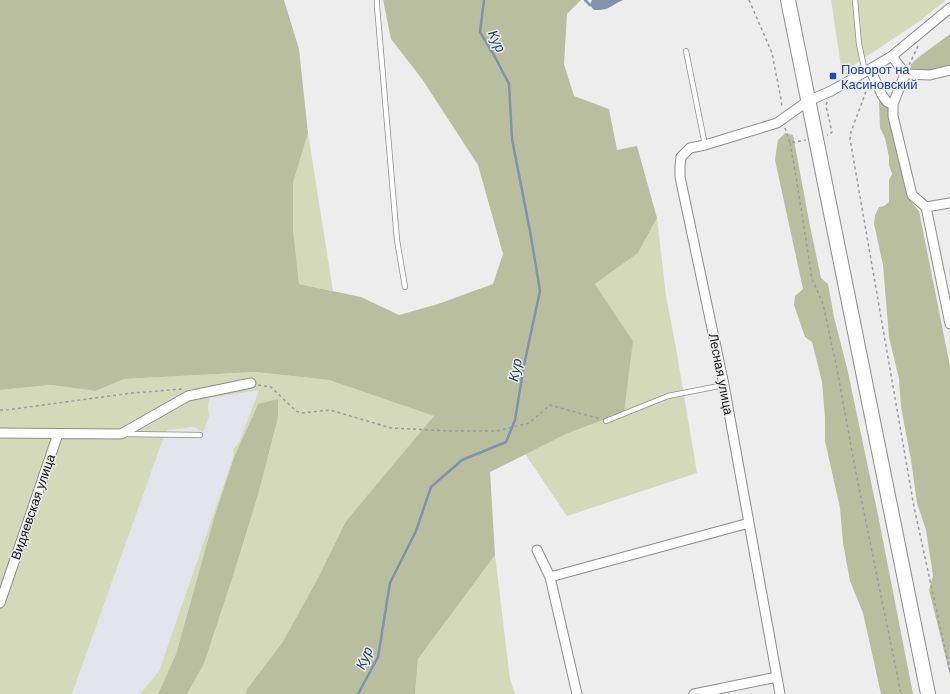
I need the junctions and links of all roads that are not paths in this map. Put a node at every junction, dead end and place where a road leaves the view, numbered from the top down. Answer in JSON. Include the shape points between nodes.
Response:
{"nodes":[{"id":1,"x":377,"y":0,"type":"edge"},
{"id":2,"x":788,"y":0,"type":"edge"},
{"id":3,"x":855,"y":0,"type":"edge"},
{"id":4,"x":950,"y":8,"type":"edge"},
{"id":5,"x":686,"y":52,"type":"dead end"},
{"id":6,"x":892,"y":56,"type":"junction"},
{"id":7,"x":950,"y":70,"type":"edge"},
{"id":8,"x":869,"y":72,"type":"junction"},
{"id":9,"x":905,"y":74,"type":"junction"},
{"id":10,"x":808,"y":101,"type":"junction"},
{"id":11,"x":893,"y":104,"type":"junction"},
{"id":12,"x":705,"y":145,"type":"junction"},
{"id":13,"x":950,"y":203,"type":"edge"},
{"id":14,"x":926,"y":207,"type":"junction"},
{"id":15,"x":405,"y":287,"type":"dead end"},
{"id":16,"x":950,"y":324,"type":"edge"},
{"id":17,"x":251,"y":384,"type":"road end"},
{"id":18,"x":724,"y":385,"type":"junction"},
{"id":19,"x":606,"y":421,"type":"road end"},
{"id":20,"x":0,"y":433,"type":"edge"},
{"id":21,"x":58,"y":434,"type":"junction"},
{"id":22,"x":121,"y":434,"type":"junction"},
{"id":23,"x":200,"y":435,"type":"dead end"},
{"id":24,"x":748,"y":523,"type":"junction"},
{"id":25,"x":537,"y":550,"type":"dead end"},
{"id":26,"x":550,"y":577,"type":"junction"},
{"id":27,"x":0,"y":603,"type":"edge"},
{"id":28,"x":777,"y":677,"type":"junction"},
{"id":29,"x":577,"y":694,"type":"edge"},
{"id":30,"x":694,"y":694,"type":"edge"},
{"id":31,"x":780,"y":694,"type":"edge"},
{"id":32,"x":928,"y":694,"type":"edge"}],
"edges":[{"from":1,"to":15,"type":"lane","via":[[397,240]]},
{"from":2,"to":10,"type":"main road"},
{"from":3,"to":8,"type":"lane","via":[[859,44]]},
{"from":4,"to":6,"type":"street","name":"Лесная улица"},
{"from":5,"to":12,"type":"lane"},
{"from":6,"to":8,"type":"street","name":"Лесная улица"},
{"from":6,"to":9,"type":"street"},
{"from":7,"to":9,"type":"street","via":[[930,75]]},
{"from":8,"to":10,"type":"street","name":"Лесная улица"},
{"from":8,"to":11,"type":"street","via":[[887,102]]},
{"from":9,"to":11,"type":"street"},
{"from":10,"to":12,"type":"street","name":"Лесная улица","via":[[780,122]]},
{"from":10,"to":32,"type":"main road"},
{"from":11,"to":14,"type":"street","via":[[893,116],[912,195]]},
{"from":12,"to":18,"type":"street","name":"Лесная улица","via":[[690,148],[681,157],[680,177]]},
{"from":13,"to":14,"type":"street"},
{"from":14,"to":16,"type":"street"},
{"from":17,"to":22,"type":"street","via":[[188,396]]},
{"from":18,"to":19,"type":"lane","via":[[668,396]]},
{"from":18,"to":24,"type":"street","name":"Лесная улица"},
{"from":20,"to":21,"type":"street"},
{"from":21,"to":22,"type":"street"},
{"from":21,"to":27,"type":"street","name":"Видяевская улица"},
{"from":22,"to":23,"type":"lane"},
{"from":24,"to":26,"type":"street"},
{"from":24,"to":28,"type":"street","name":"Лесная улица"},
{"from":25,"to":26,"type":"street"},
{"from":26,"to":29,"type":"street"},
{"from":28,"to":30,"type":"street"},
{"from":28,"to":31,"type":"street","name":"Лесная улица"}]}
